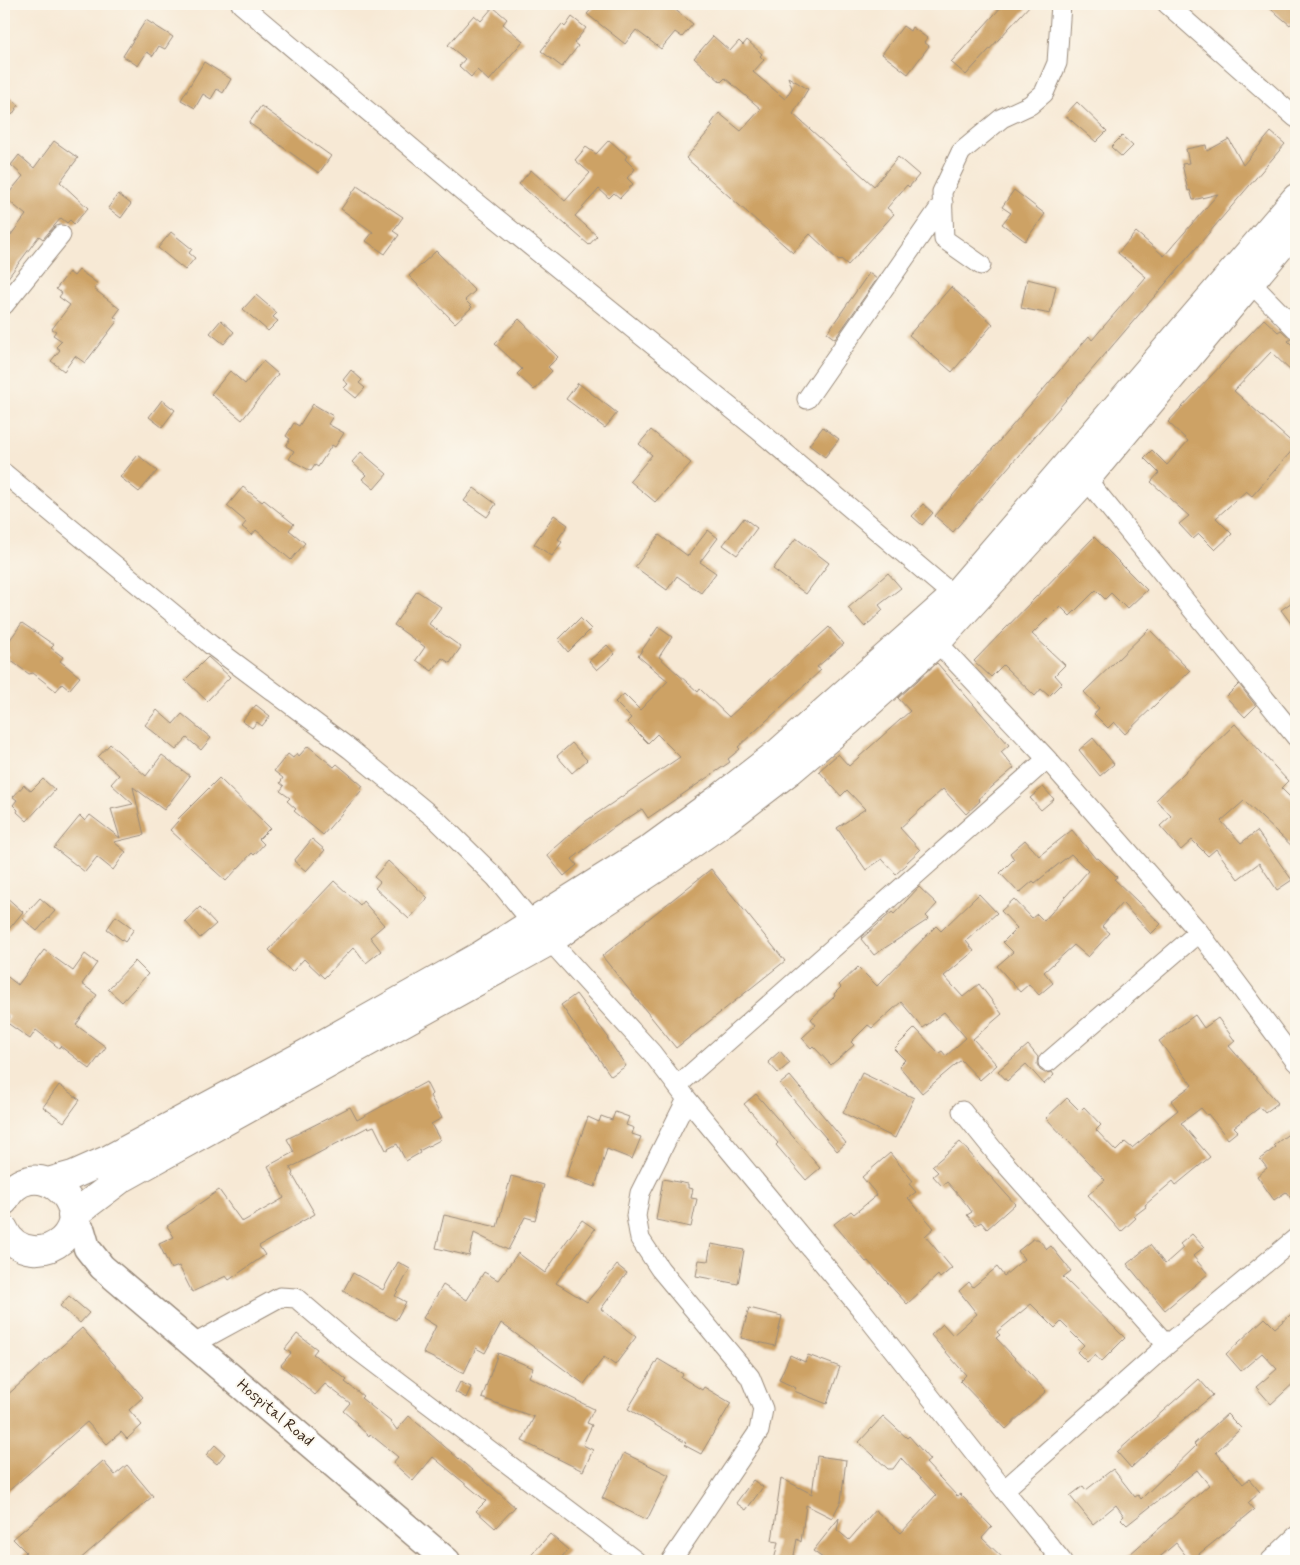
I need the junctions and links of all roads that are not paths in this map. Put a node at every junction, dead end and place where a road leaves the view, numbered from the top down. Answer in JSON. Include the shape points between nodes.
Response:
{"nodes":[{"id":1,"x":241,"y":4,"type":"edge"},
{"id":2,"x":1061,"y":4,"type":"edge"},
{"id":3,"x":1167,"y":4,"type":"edge"},
{"id":4,"x":1296,"y":118,"type":"edge"},
{"id":5,"x":1296,"y":198,"type":"edge"},
{"id":6,"x":943,"y":203,"type":"junction"},
{"id":7,"x":1296,"y":228,"type":"edge"},
{"id":8,"x":61,"y":235,"type":"dead end"},
{"id":9,"x":981,"y":265,"type":"dead end"},
{"id":10,"x":1250,"y":282,"type":"junction"},
{"id":11,"x":4,"y":305,"type":"edge"},
{"id":12,"x":1296,"y":329,"type":"edge"},
{"id":13,"x":807,"y":399,"type":"dead end"},
{"id":14,"x":4,"y":473,"type":"edge"},
{"id":15,"x":1086,"y":480,"type":"junction"},
{"id":16,"x":954,"y":596,"type":"junction"},
{"id":17,"x":937,"y":642,"type":"junction"},
{"id":18,"x":1296,"y":737,"type":"edge"},
{"id":19,"x":1047,"y":759,"type":"junction"},
{"id":20,"x":541,"y":931,"type":"junction"},
{"id":21,"x":1199,"y":932,"type":"junction"},
{"id":22,"x":1048,"y":1062,"type":"dead end"},
{"id":23,"x":1296,"y":1062,"type":"edge"},
{"id":24,"x":682,"y":1092,"type":"junction"},
{"id":25,"x":962,"y":1112,"type":"dead end"},
{"id":26,"x":4,"y":1176,"type":"edge"},
{"id":27,"x":39,"y":1181,"type":"junction"},
{"id":28,"x":4,"y":1201,"type":"edge"},
{"id":29,"x":75,"y":1222,"type":"junction"},
{"id":30,"x":1296,"y":1238,"type":"edge"},
{"id":31,"x":17,"y":1244,"type":"edge"},
{"id":32,"x":102,"y":1267,"type":"junction"},
{"id":33,"x":194,"y":1344,"type":"junction"},
{"id":34,"x":1167,"y":1346,"type":"junction"},
{"id":35,"x":1004,"y":1490,"type":"junction"},
{"id":36,"x":1296,"y":1536,"type":"edge"},
{"id":37,"x":448,"y":1561,"type":"edge"},
{"id":38,"x":636,"y":1561,"type":"edge"},
{"id":39,"x":671,"y":1561,"type":"edge"},
{"id":40,"x":1062,"y":1561,"type":"edge"},
{"id":41,"x":1270,"y":1561,"type":"edge"}],
"edges":[{"from":1,"to":16,"type":"street"},
{"from":2,"to":6,"type":"street","via":[[1056,63],[1044,92],[1030,105],[1002,118],[960,152],[942,192]]},
{"from":3,"to":4,"type":"street"},
{"from":5,"to":16,"type":"highway"},
{"from":6,"to":9,"type":"street","via":[[944,238]]},
{"from":6,"to":13,"type":"street"},
{"from":7,"to":10,"type":"highway"},
{"from":8,"to":11,"type":"street"},
{"from":10,"to":12,"type":"street"},
{"from":10,"to":15,"type":"highway"},
{"from":14,"to":20,"type":"street","via":[[211,645],[439,822],[496,878]]},
{"from":15,"to":17,"type":"highway"},
{"from":15,"to":18,"type":"street"},
{"from":16,"to":20,"type":"highway","via":[[780,751]]},
{"from":17,"to":19,"type":"street"},
{"from":17,"to":20,"type":"highway","via":[[769,787],[674,857],[590,912]]},
{"from":19,"to":21,"type":"street"},
{"from":19,"to":24,"type":"street"},
{"from":20,"to":24,"type":"street"},
{"from":20,"to":27,"type":"highway","via":[[481,955],[114,1156],[73,1175]]},
{"from":20,"to":29,"type":"highway","via":[[130,1174],[102,1192]]},
{"from":21,"to":22,"type":"street"},
{"from":21,"to":23,"type":"street"},
{"from":24,"to":35,"type":"street","via":[[861,1309]]},
{"from":24,"to":39,"type":"street","via":[[640,1193],[636,1216],[640,1239],[660,1269],[750,1377],[763,1408],[759,1431]]},
{"from":25,"to":34,"type":"street"},
{"from":26,"to":27,"type":"street"},
{"from":27,"to":28,"type":"highway","via":[[15,1187]]},
{"from":27,"to":29,"type":"highway","via":[[55,1185],[67,1198]]},
{"from":29,"to":31,"type":"highway","via":[[58,1244]]},
{"from":29,"to":32,"type":"street","via":[[87,1248]]},
{"from":30,"to":34,"type":"street"},
{"from":31,"to":32,"type":"street","via":[[65,1254]]},
{"from":32,"to":33,"type":"street","name":"Hospital Road"},
{"from":33,"to":37,"type":"street","name":"Hospital Road"},
{"from":33,"to":38,"type":"street","via":[[280,1297],[296,1298],[352,1346]]},
{"from":34,"to":35,"type":"street"},
{"from":35,"to":40,"type":"street"},
{"from":36,"to":41,"type":"street"}]}
